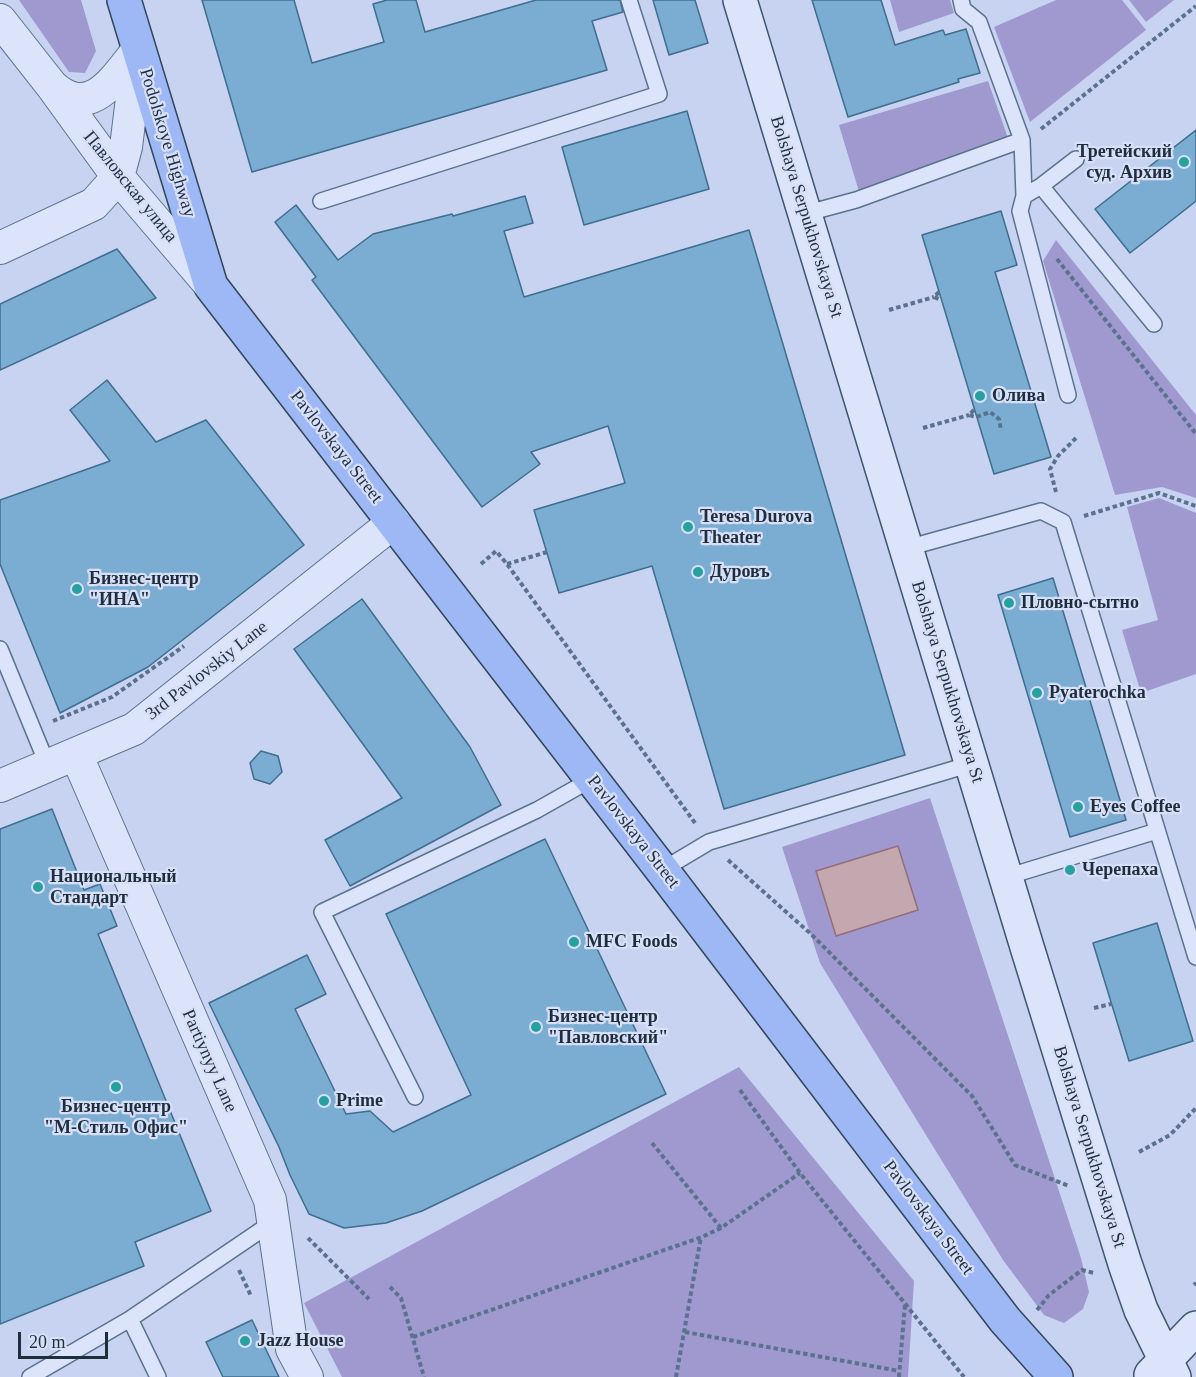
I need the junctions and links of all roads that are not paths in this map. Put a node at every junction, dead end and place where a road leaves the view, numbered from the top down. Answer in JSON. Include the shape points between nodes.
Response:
{"nodes":[{"id":1,"x":124,"y":0,"type":"edge"},
{"id":2,"x":629,"y":0,"type":"edge"},
{"id":3,"x":740,"y":0,"type":"edge"},
{"id":4,"x":961,"y":0,"type":"edge"},
{"id":5,"x":0,"y":20,"type":"edge"},
{"id":6,"x":138,"y":50,"type":"junction"},
{"id":7,"x":52,"y":86,"type":"junction"},
{"id":8,"x":1022,"y":140,"type":"junction"},
{"id":9,"x":1076,"y":159,"type":"dead end"},
{"id":10,"x":118,"y":177,"type":"junction"},
{"id":11,"x":1041,"y":186,"type":"junction"},
{"id":12,"x":1023,"y":196,"type":"junction"},
{"id":13,"x":321,"y":201,"type":"dead end"},
{"id":14,"x":804,"y":214,"type":"junction"},
{"id":15,"x":0,"y":248,"type":"edge"},
{"id":16,"x":211,"y":286,"type":"junction"},
{"id":17,"x":1154,"y":324,"type":"dead end"},
{"id":18,"x":1068,"y":395,"type":"dead end"},
{"id":19,"x":394,"y":522,"type":"junction"},
{"id":20,"x":907,"y":548,"type":"junction"},
{"id":21,"x":0,"y":649,"type":"edge"},
{"id":22,"x":76,"y":754,"type":"junction"},
{"id":23,"x":971,"y":764,"type":"junction"},
{"id":24,"x":48,"y":766,"type":"junction"},
{"id":25,"x":592,"y":779,"type":"junction"},
{"id":26,"x":0,"y":786,"type":"edge"},
{"id":27,"x":1157,"y":831,"type":"junction"},
{"id":28,"x":662,"y":870,"type":"junction"},
{"id":29,"x":1006,"y":878,"type":"junction"},
{"id":30,"x":1196,"y":957,"type":"edge"},
{"id":31,"x":415,"y":1097,"type":"dead end"},
{"id":32,"x":272,"y":1211,"type":"junction"},
{"id":33,"x":130,"y":1319,"type":"junction"},
{"id":34,"x":1196,"y":1329,"type":"edge"},
{"id":35,"x":1163,"y":1372,"type":"edge"},
{"id":36,"x":30,"y":1377,"type":"edge"},
{"id":37,"x":159,"y":1377,"type":"edge"},
{"id":38,"x":307,"y":1377,"type":"edge"},
{"id":39,"x":1056,"y":1377,"type":"edge"}],
"edges":[{"from":1,"to":6,"type":"main road","name":"Podolskoye Highway"},
{"from":2,"to":13,"type":"lane","via":[[659,94]]},
{"from":3,"to":14,"type":"street","name":"Bolshaya Serpukhovskaya St"},
{"from":4,"to":8,"type":"lane","via":[[963,9],[979,22]]},
{"from":5,"to":7,"type":"street"},
{"from":6,"to":7,"type":"street","via":[[96,96],[71,99]]},
{"from":6,"to":10,"type":"street","via":[[126,147]]},
{"from":6,"to":16,"type":"main road","name":"Podolskoye Highway"},
{"from":7,"to":10,"type":"street","name":"Павловская улица"},
{"from":8,"to":12,"type":"lane"},
{"from":8,"to":14,"type":"lane","via":[[856,200]]},
{"from":9,"to":11,"type":"lane"},
{"from":10,"to":15,"type":"street","via":[[94,204]]},
{"from":10,"to":16,"type":"street","name":"Павловская улица"},
{"from":11,"to":12,"type":"lane"},
{"from":11,"to":17,"type":"lane"},
{"from":12,"to":18,"type":"lane","via":[[1020,211]]},
{"from":14,"to":20,"type":"street","name":"Bolshaya Serpukhovskaya St"},
{"from":16,"to":19,"type":"main road","name":"Pavlovskaya Street"},
{"from":19,"to":22,"type":"street","name":"3rd Pavlovskiy Lane","via":[[134,729]]},
{"from":19,"to":25,"type":"main road","name":"Pavlovskaya Street"},
{"from":20,"to":23,"type":"street","name":"Bolshaya Serpukhovskaya St"},
{"from":20,"to":27,"type":"lane","via":[[1041,511],[1063,522]]},
{"from":21,"to":24,"type":"lane"},
{"from":22,"to":24,"type":"street","name":"3rd Pavlovskiy Lane"},
{"from":22,"to":32,"type":"street","name":"Partiynyy Lane"},
{"from":23,"to":28,"type":"lane","via":[[709,842]]},
{"from":23,"to":29,"type":"street","name":"Bolshaya Serpukhovskaya St"},
{"from":24,"to":26,"type":"street","name":"3rd Pavlovskiy Lane"},
{"from":25,"to":28,"type":"main road","name":"Pavlovskaya Street"},
{"from":25,"to":31,"type":"lane","via":[[537,810],[322,912]]},
{"from":27,"to":29,"type":"lane"},
{"from":27,"to":30,"type":"lane"},
{"from":28,"to":39,"type":"main road","name":"Pavlovskaya Street","via":[[1009,1325]]},
{"from":29,"to":35,"type":"street","name":"Bolshaya Serpukhovskaya St","via":[[1125,1264]]},
{"from":32,"to":33,"type":"lane"},
{"from":32,"to":38,"type":"street","name":"Partiynyy Lane","via":[[292,1349]]},
{"from":33,"to":36,"type":"lane"},
{"from":33,"to":37,"type":"lane"},
{"from":34,"to":35,"type":"street"}]}
